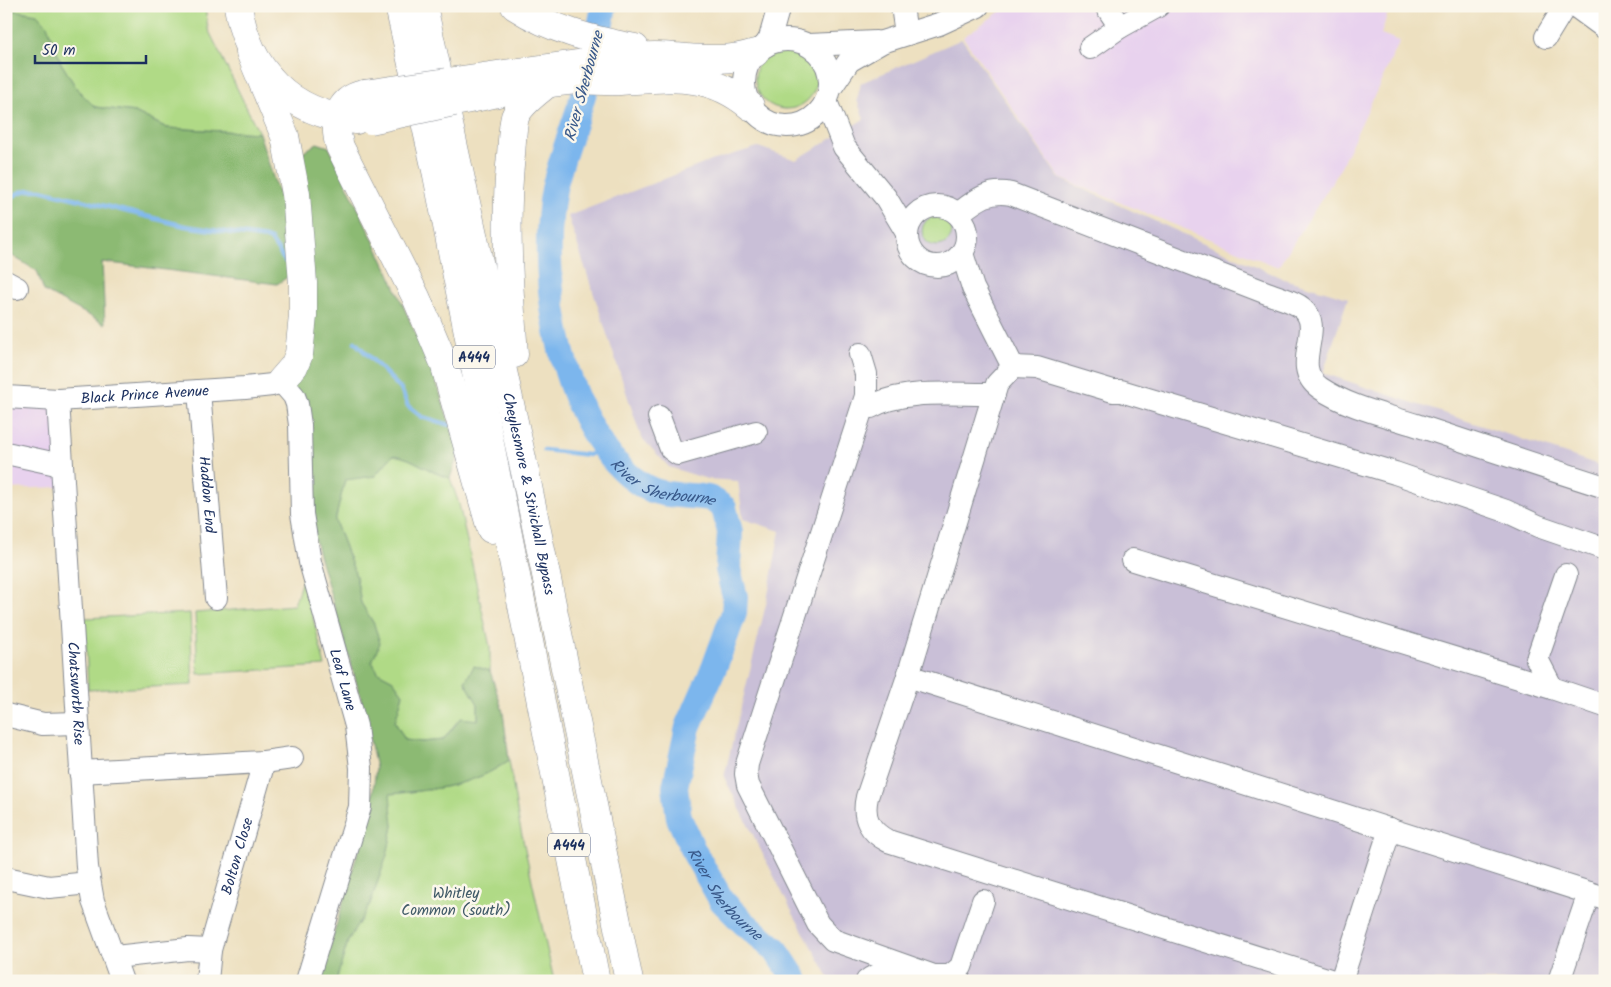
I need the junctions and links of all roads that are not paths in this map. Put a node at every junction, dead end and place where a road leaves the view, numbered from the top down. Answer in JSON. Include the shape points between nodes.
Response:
{"nodes":[{"id":1,"x":238,"y":6,"type":"edge"},
{"id":2,"x":399,"y":6,"type":"edge"},
{"id":3,"x":423,"y":6,"type":"edge"},
{"id":4,"x":515,"y":6,"type":"edge"},
{"id":5,"x":779,"y":6,"type":"edge"},
{"id":6,"x":789,"y":6,"type":"edge"},
{"id":7,"x":902,"y":6,"type":"edge"},
{"id":8,"x":978,"y":6,"type":"edge"},
{"id":9,"x":1106,"y":6,"type":"edge"},
{"id":10,"x":1158,"y":6,"type":"edge"},
{"id":11,"x":1565,"y":6,"type":"edge"},
{"id":12,"x":1575,"y":6,"type":"edge"},
{"id":13,"x":1120,"y":27,"type":"junction"},
{"id":14,"x":1605,"y":28,"type":"edge"},
{"id":15,"x":906,"y":34,"type":"junction"},
{"id":16,"x":1546,"y":37,"type":"dead end"},
{"id":17,"x":882,"y":42,"type":"junction"},
{"id":18,"x":806,"y":44,"type":"junction"},
{"id":19,"x":1090,"y":48,"type":"dead end"},
{"id":20,"x":760,"y":49,"type":"junction"},
{"id":21,"x":250,"y":52,"type":"junction"},
{"id":22,"x":622,"y":61,"type":"junction"},
{"id":23,"x":561,"y":76,"type":"junction"},
{"id":24,"x":828,"y":95,"type":"junction"},
{"id":25,"x":750,"y":106,"type":"junction"},
{"id":26,"x":338,"y":117,"type":"junction"},
{"id":27,"x":798,"y":124,"type":"junction"},
{"id":28,"x":844,"y":147,"type":"junction"},
{"id":29,"x":886,"y":198,"type":"junction"},
{"id":30,"x":922,"y":210,"type":"junction"},
{"id":31,"x":958,"y":214,"type":"junction"},
{"id":32,"x":907,"y":233,"type":"junction"},
{"id":33,"x":953,"y":259,"type":"junction"},
{"id":34,"x":860,"y":354,"type":"dead end"},
{"id":35,"x":1013,"y":367,"type":"junction"},
{"id":36,"x":281,"y":381,"type":"junction"},
{"id":37,"x":199,"y":391,"type":"junction"},
{"id":38,"x":994,"y":394,"type":"junction"},
{"id":39,"x":6,"y":396,"type":"edge"},
{"id":40,"x":58,"y":400,"type":"junction"},
{"id":41,"x":871,"y":407,"type":"dead end"},
{"id":42,"x":660,"y":417,"type":"dead end"},
{"id":43,"x":756,"y":432,"type":"dead end"},
{"id":44,"x":6,"y":453,"type":"edge"},
{"id":45,"x":521,"y":453,"type":"junction"},
{"id":46,"x":60,"y":465,"type":"junction"},
{"id":47,"x":1605,"y":487,"type":"edge"},
{"id":48,"x":1605,"y":549,"type":"edge"},
{"id":49,"x":1133,"y":560,"type":"dead end"},
{"id":50,"x":1566,"y":575,"type":"dead end"},
{"id":51,"x":216,"y":598,"type":"dead end"},
{"id":52,"x":908,"y":676,"type":"junction"},
{"id":53,"x":1552,"y":688,"type":"junction"},
{"id":54,"x":1605,"y":706,"type":"edge"},
{"id":55,"x":543,"y":708,"type":"junction"},
{"id":56,"x":6,"y":715,"type":"edge"},
{"id":57,"x":77,"y":724,"type":"junction"},
{"id":58,"x":292,"y":758,"type":"dead end"},
{"id":59,"x":264,"y":762,"type":"junction"},
{"id":60,"x":80,"y":772,"type":"junction"},
{"id":61,"x":1390,"y":829,"type":"junction"},
{"id":62,"x":6,"y":878,"type":"edge"},
{"id":63,"x":89,"y":883,"type":"junction"},
{"id":64,"x":1597,"y":895,"type":"edge"},
{"id":65,"x":983,"y":901,"type":"dead end"},
{"id":66,"x":210,"y":950,"type":"junction"},
{"id":67,"x":115,"y":957,"type":"junction"},
{"id":68,"x":122,"y":981,"type":"edge"},
{"id":69,"x":207,"y":981,"type":"edge"},
{"id":70,"x":307,"y":981,"type":"edge"},
{"id":71,"x":596,"y":981,"type":"edge"},
{"id":72,"x":629,"y":981,"type":"edge"},
{"id":73,"x":867,"y":981,"type":"edge"},
{"id":74,"x":890,"y":981,"type":"edge"},
{"id":75,"x":1333,"y":981,"type":"edge"},
{"id":76,"x":1341,"y":981,"type":"edge"},
{"id":77,"x":1559,"y":981,"type":"edge"}],
"edges":[{"from":1,"to":21,"type":"highway"},
{"from":2,"to":55,"type":"highway","name":"Cheylesmore & Stivichall Bypass","number":"A444","via":[[438,175]]},
{"from":3,"to":45,"type":"highway","name":"Cheylesmore & Stivichall Bypass","number":"A444"},
{"from":4,"to":22,"type":"highway","via":[[550,26],[575,34]]},
{"from":5,"to":20,"type":"street","via":[[770,38]]},
{"from":6,"to":18,"type":"street","via":[[795,28]]},
{"from":7,"to":15,"type":"street"},
{"from":8,"to":15,"type":"street","via":[[939,24]]},
{"from":9,"to":13,"type":"street"},
{"from":10,"to":13,"type":"street"},
{"from":11,"to":16,"type":"street"},
{"from":12,"to":14,"type":"street"},
{"from":13,"to":19,"type":"street"},
{"from":15,"to":17,"type":"street"},
{"from":17,"to":18,"type":"street"},
{"from":17,"to":24,"type":"street","via":[[849,61]]},
{"from":18,"to":20,"type":"street","via":[[784,40]]},
{"from":18,"to":24,"type":"street","via":[[820,55],[826,65],[830,80]]},
{"from":20,"to":22,"type":"highway","via":[[727,60],[676,57]]},
{"from":20,"to":25,"type":"street","via":[[748,64],[744,77]]},
{"from":21,"to":26,"type":"highway","via":[[290,97],[319,113]]},
{"from":21,"to":36,"type":"highway","via":[[284,136],[296,194],[304,283],[303,316],[299,354]]},
{"from":22,"to":23,"type":"highway"},
{"from":22,"to":25,"type":"highway","via":[[647,78],[686,78],[722,88]]},
{"from":23,"to":26,"type":"highway","bridge":true,"via":[[367,107]]},
{"from":23,"to":45,"type":"highway","via":[[524,104],[516,117],[507,185],[510,305]]},
{"from":24,"to":27,"type":"street","via":[[816,114]]},
{"from":24,"to":28,"type":"street"},
{"from":25,"to":27,"type":"street","via":[[770,122],[783,126]]},
{"from":26,"to":55,"type":"highway","via":[[336,131],[340,147],[416,297],[444,363]]},
{"from":27,"to":28,"type":"street","via":[[820,132]]},
{"from":28,"to":29,"type":"street"},
{"from":29,"to":30,"type":"street"},
{"from":29,"to":32,"type":"street"},
{"from":30,"to":31,"type":"street","via":[[938,206]]},
{"from":30,"to":32,"type":"street","via":[[913,218]]},
{"from":31,"to":33,"type":"street","via":[[965,224],[967,243]]},
{"from":31,"to":47,"type":"street","via":[[990,193],[1010,194],[1267,293],[1302,308],[1309,320],[1307,370],[1319,387],[1365,408]]},
{"from":32,"to":33,"type":"street","via":[[910,248],[918,259],[933,266]]},
{"from":33,"to":35,"type":"street","via":[[973,288]]},
{"from":34,"to":65,"type":"street","via":[[866,374],[866,396],[747,764],[748,785],[818,924],[832,940],[934,976],[950,976],[961,967]]},
{"from":35,"to":38,"type":"street","via":[[997,384]]},
{"from":35,"to":48,"type":"street","via":[[1037,368],[1121,391],[1394,473]]},
{"from":36,"to":37,"type":"street","name":"Black Prince Avenue","via":[[264,386]]},
{"from":36,"to":70,"type":"street","name":"Leaf Lane","via":[[297,404],[302,514],[310,562],[356,726],[361,768],[360,808]]},
{"from":37,"to":40,"type":"street","name":"Black Prince Avenue"},
{"from":37,"to":51,"type":"street","name":"Haddon End"},
{"from":38,"to":41,"type":"street","via":[[906,396]]},
{"from":38,"to":52,"type":"street"},
{"from":39,"to":40,"type":"street","name":"Black Prince Avenue"},
{"from":40,"to":46,"type":"street","name":"Chatsworth Rise"},
{"from":42,"to":43,"type":"street","via":[[671,449],[678,454]]},
{"from":44,"to":46,"type":"street"},
{"from":45,"to":72,"type":"highway","name":"Cheylesmore & Stivichall Bypass","number":"A444"},
{"from":46,"to":57,"type":"street","name":"Chatsworth Rise"},
{"from":49,"to":53,"type":"street"},
{"from":50,"to":53,"type":"street","via":[[1537,659]]},
{"from":52,"to":61,"type":"street"},
{"from":52,"to":75,"type":"street","via":[[865,804],[866,818],[876,834],[888,841]]},
{"from":53,"to":54,"type":"street"},
{"from":55,"to":71,"type":"highway","name":"Cheylesmore & Stivichall Bypass","number":"A444"},
{"from":56,"to":57,"type":"street","via":[[43,724]]},
{"from":57,"to":60,"type":"street","name":"Chatsworth Rise"},
{"from":58,"to":59,"type":"street"},
{"from":59,"to":60,"type":"street"},
{"from":59,"to":66,"type":"street","name":"Bolton Close"},
{"from":60,"to":63,"type":"street","name":"Chatsworth Rise"},
{"from":61,"to":64,"type":"street"},
{"from":61,"to":76,"type":"street"},
{"from":62,"to":63,"type":"street","via":[[49,887]]},
{"from":63,"to":67,"type":"street","name":"Chatsworth Rise","via":[[96,911]]},
{"from":64,"to":77,"type":"street"},
{"from":66,"to":67,"type":"street","via":[[188,949]]},
{"from":66,"to":69,"type":"street","name":"Bolton Close"},
{"from":67,"to":68,"type":"street","name":"Chatsworth Rise"},
{"from":73,"to":74,"type":"street","via":[[879,975]]}]}
